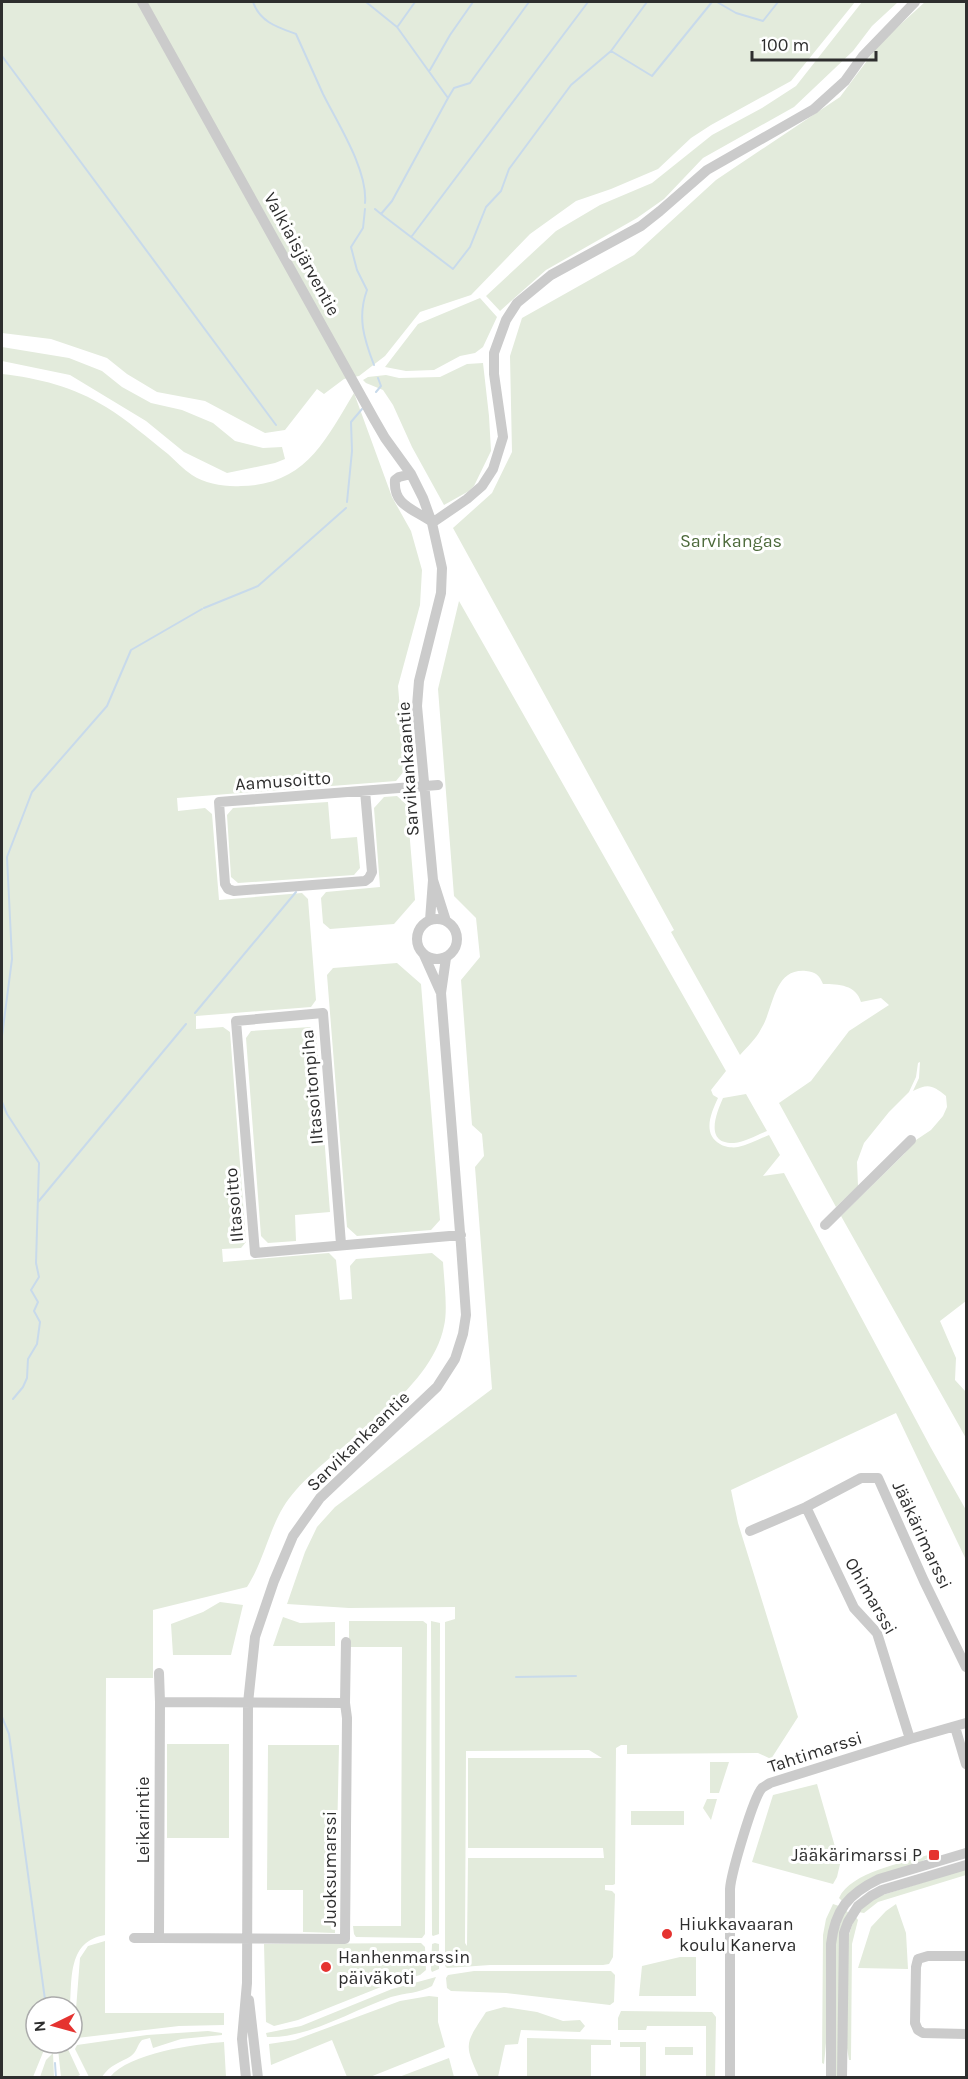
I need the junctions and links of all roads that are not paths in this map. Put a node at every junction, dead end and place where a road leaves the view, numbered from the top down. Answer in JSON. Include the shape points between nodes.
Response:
{"nodes":[{"id":1,"x":142,"y":2,"type":"edge"},
{"id":2,"x":915,"y":2,"type":"edge"},
{"id":3,"x":411,"y":474,"type":"junction"},
{"id":4,"x":432,"y":522,"type":"junction"},
{"id":5,"x":438,"y":785,"type":"dead end"},
{"id":6,"x":425,"y":786,"type":"junction"},
{"id":7,"x":365,"y":791,"type":"junction"},
{"id":8,"x":434,"y":880,"type":"junction"},
{"id":9,"x":430,"y":920,"type":"junction"},
{"id":10,"x":446,"y":921,"type":"junction"},
{"id":11,"x":424,"y":956,"type":"junction"},
{"id":12,"x":446,"y":958,"type":"junction"},
{"id":13,"x":441,"y":993,"type":"junction"},
{"id":14,"x":236,"y":1020,"type":"joint"},
{"id":15,"x":911,"y":1140,"type":"dead end"},
{"id":16,"x":825,"y":1225,"type":"dead end"},
{"id":17,"x":461,"y":1235,"type":"junction"},
{"id":18,"x":341,"y":1244,"type":"junction"},
{"id":19,"x":806,"y":1507,"type":"junction"},
{"id":20,"x":750,"y":1531,"type":"dead end"},
{"id":21,"x":346,"y":1642,"type":"dead end"},
{"id":22,"x":966,"y":1667,"type":"edge"},
{"id":23,"x":159,"y":1673,"type":"dead end"},
{"id":24,"x":160,"y":1702,"type":"junction"},
{"id":25,"x":345,"y":1702,"type":"junction"},
{"id":26,"x":249,"y":1703,"type":"junction"},
{"id":27,"x":966,"y":1723,"type":"edge"},
{"id":28,"x":955,"y":1727,"type":"junction"},
{"id":29,"x":910,"y":1739,"type":"junction"},
{"id":30,"x":966,"y":1764,"type":"edge"},
{"id":31,"x":966,"y":1853,"type":"edge"},
{"id":32,"x":966,"y":1865,"type":"edge"},
{"id":33,"x":134,"y":1938,"type":"dead end"},
{"id":34,"x":159,"y":1938,"type":"junction"},
{"id":35,"x":248,"y":1939,"type":"junction"},
{"id":36,"x":966,"y":1956,"type":"edge"},
{"id":37,"x":247,"y":1983,"type":"junction"},
{"id":38,"x":966,"y":2034,"type":"edge"},
{"id":39,"x":246,"y":2078,"type":"edge"},
{"id":40,"x":258,"y":2078,"type":"edge"},
{"id":41,"x":729,"y":2078,"type":"edge"},
{"id":42,"x":831,"y":2078,"type":"edge"},
{"id":43,"x":842,"y":2078,"type":"edge"}],
"edges":[{"from":1,"to":3,"type":"street","name":"Valkiaisjärventie","via":[[374,419]]},
{"from":2,"to":4,"type":"street","via":[[863,56],[845,81],[814,109],[707,170],[640,226],[551,275],[517,303],[494,353],[503,437],[493,470],[467,499]]},
{"from":3,"to":4,"type":"street","name":"Valkiaisjärventie"},
{"from":3,"to":4,"type":"street","via":[[395,480],[398,499]]},
{"from":4,"to":6,"type":"street","name":"Sarvikankaantie","via":[[442,568],[441,593],[419,681],[417,706]]},
{"from":5,"to":6,"type":"street","name":"Aamusoitto"},
{"from":6,"to":7,"type":"street","name":"Aamusoitto"},
{"from":6,"to":8,"type":"street","name":"Sarvikankaantie"},
{"from":7,"to":7,"type":"street","name":"Aamusoitto","via":[[219,802],[228,889],[365,881],[372,872]]},
{"from":8,"to":9,"type":"street","name":"Sarvikankaantie"},
{"from":8,"to":10,"type":"street","name":"Sarvikankaantie"},
{"from":9,"to":10,"type":"street"},
{"from":9,"to":11,"type":"street","name":"Sarvikankaantie","via":[[417,936]]},
{"from":10,"to":12,"type":"street","name":"Sarvikankaantie","via":[[458,939]]},
{"from":11,"to":12,"type":"street"},
{"from":11,"to":13,"type":"street","name":"Sarvikankaantie"},
{"from":12,"to":13,"type":"street","name":"Sarvikankaantie"},
{"from":13,"to":17,"type":"street","name":"Sarvikankaantie"},
{"from":14,"to":18,"type":"street","name":"Iltasoitonpiha","via":[[323,1013]]},
{"from":14,"to":18,"type":"street","name":"Iltasoitto","via":[[255,1253]]},
{"from":15,"to":16,"type":"street"},
{"from":17,"to":18,"type":"street","name":"Iltasoitto"},
{"from":17,"to":26,"type":"street","name":"Sarvikankaantie","via":[[466,1315],[455,1359],[428,1396],[320,1498],[293,1536],[255,1637]]},
{"from":19,"to":20,"type":"street","name":"Jääkärimarssi"},
{"from":19,"to":22,"type":"street","name":"Jääkärimarssi","via":[[861,1478],[878,1478]]},
{"from":19,"to":29,"type":"street","name":"Ohimarssi","via":[[854,1608],[877,1633]]},
{"from":21,"to":25,"type":"street","name":"Juoksumarssi"},
{"from":23,"to":24,"type":"street","name":"Leikarintie"},
{"from":24,"to":26,"type":"street"},
{"from":24,"to":34,"type":"street","name":"Leikarintie"},
{"from":25,"to":26,"type":"street"},
{"from":25,"to":35,"type":"street","name":"Juoksumarssi","via":[[345,1939]]},
{"from":26,"to":35,"type":"street","name":"Sarvikankaantie"},
{"from":27,"to":28,"type":"street"},
{"from":28,"to":29,"type":"street","name":"Tahtimarssi"},
{"from":28,"to":30,"type":"street"},
{"from":29,"to":41,"type":"street","name":"Tahtimarssi","via":[[770,1783],[759,1793],[730,1889]]},
{"from":31,"to":42,"type":"street","via":[[879,1879],[850,1897],[838,1915],[831,1944]]},
{"from":32,"to":43,"type":"street","via":[[877,1893],[858,1906],[848,1922],[843,1947]]},
{"from":33,"to":34,"type":"street"},
{"from":34,"to":35,"type":"street"},
{"from":35,"to":37,"type":"street","name":"Sarvikankaantie"},
{"from":36,"to":38,"type":"street","via":[[918,1959],[915,2023],[923,2032]]},
{"from":37,"to":39,"type":"street","name":"Sarvikankaantie","via":[[242,2039]]},
{"from":37,"to":40,"type":"street","name":"Sarvikankaantie"}]}
